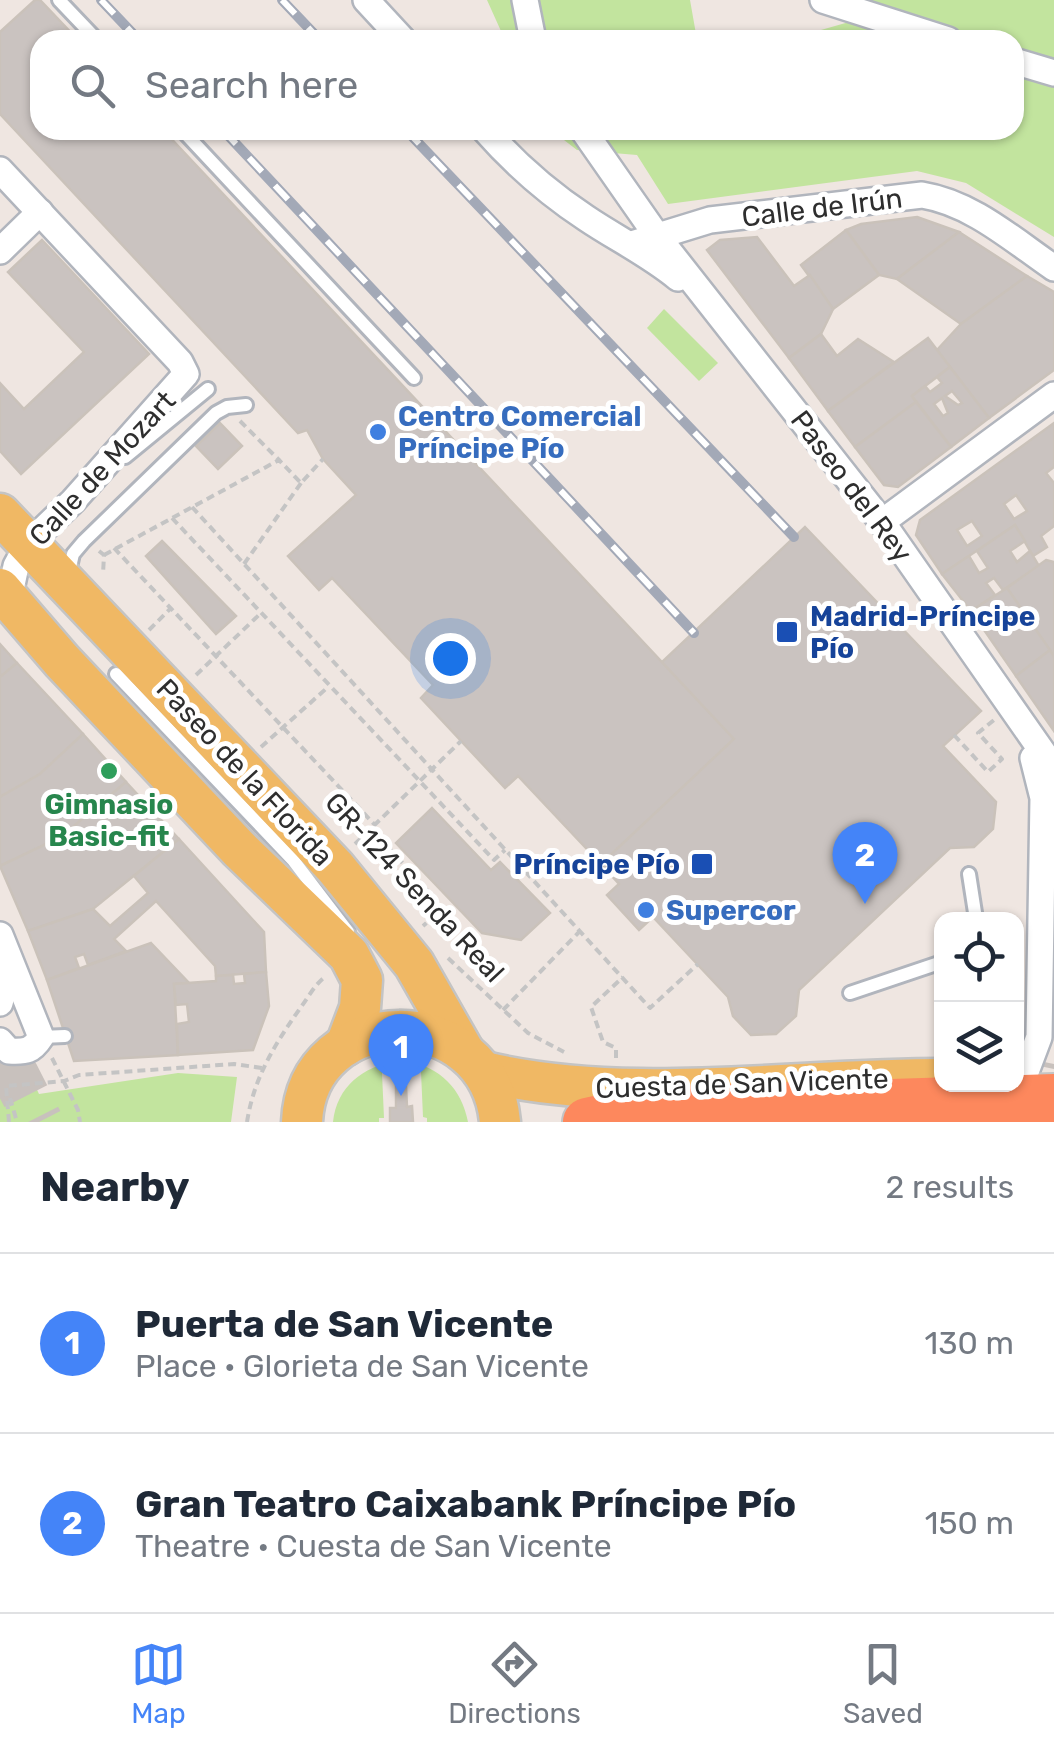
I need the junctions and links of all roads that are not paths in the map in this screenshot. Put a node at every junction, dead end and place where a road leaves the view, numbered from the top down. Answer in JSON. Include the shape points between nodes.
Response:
{"nodes":[{"id":1,"x":59,"y":0,"type":"edge"},
{"id":2,"x":366,"y":0,"type":"edge"},
{"id":3,"x":525,"y":0,"type":"edge"},
{"id":4,"x":823,"y":0,"type":"edge"},
{"id":5,"x":88,"y":30,"type":"edge"},
{"id":6,"x":394,"y":30,"type":"edge"},
{"id":7,"x":530,"y":30,"type":"edge"},
{"id":8,"x":917,"y":30,"type":"edge"},
{"id":9,"x":1024,"y":64,"type":"edge"},
{"id":10,"x":1054,"y":74,"type":"edge"},
{"id":11,"x":191,"y":140,"type":"edge"},
{"id":12,"x":494,"y":140,"type":"edge"},
{"id":13,"x":589,"y":140,"type":"edge"},
{"id":14,"x":0,"y":170,"type":"edge"},
{"id":15,"x":40,"y":212,"type":"junction"},
{"id":16,"x":645,"y":240,"type":"junction"},
{"id":17,"x":0,"y":251,"type":"edge"},
{"id":18,"x":1054,"y":268,"type":"edge"},
{"id":19,"x":414,"y":378,"type":"dead end"},
{"id":20,"x":208,"y":389,"type":"dead end"},
{"id":21,"x":1054,"y":395,"type":"edge"},
{"id":22,"x":246,"y":405,"type":"dead end"},
{"id":23,"x":72,"y":501,"type":"junction"},
{"id":24,"x":0,"y":514,"type":"edge"},
{"id":25,"x":882,"y":522,"type":"junction"},
{"id":26,"x":28,"y":544,"type":"junction"},
{"id":27,"x":84,"y":583,"type":"junction"},
{"id":28,"x":4,"y":594,"type":"edge"},
{"id":29,"x":116,"y":674,"type":"dead end"},
{"id":30,"x":1008,"y":720,"type":"junction"},
{"id":31,"x":1054,"y":780,"type":"edge"},
{"id":32,"x":292,"y":860,"type":"junction"},
{"id":33,"x":970,"y":874,"type":"dead end"},
{"id":34,"x":975,"y":912,"type":"edge"},
{"id":35,"x":415,"y":937,"type":"junction"},
{"id":36,"x":1,"y":938,"type":"edge"},
{"id":37,"x":934,"y":965,"type":"edge"},
{"id":38,"x":362,"y":980,"type":"junction"},
{"id":39,"x":850,"y":994,"type":"dead end"},
{"id":40,"x":0,"y":1003,"type":"edge"},
{"id":41,"x":0,"y":1040,"type":"edge"},
{"id":42,"x":346,"y":1045,"type":"junction"},
{"id":43,"x":473,"y":1061,"type":"junction"},
{"id":44,"x":934,"y":1079,"type":"edge"},
{"id":45,"x":1037,"y":1082,"type":"edge"},
{"id":46,"x":1054,"y":1119,"type":"edge"},
{"id":47,"x":302,"y":1122,"type":"edge"},
{"id":48,"x":500,"y":1122,"type":"edge"},
{"id":49,"x":587,"y":1122,"type":"edge"},
{"id":50,"x":953,"y":1122,"type":"edge"}],
"edges":[{"from":1,"to":5,"type":"lane"},
{"from":2,"to":6,"type":"street"},
{"from":3,"to":7,"type":"street"},
{"from":4,"to":8,"type":"street"},
{"from":9,"to":10,"type":"street"},
{"from":11,"to":19,"type":"lane"},
{"from":12,"to":16,"type":"street","name":"Paseo del Rey","via":[[562,202]]},
{"from":13,"to":16,"type":"street"},
{"from":14,"to":15,"type":"street","name":"Calle de Mozart"},
{"from":15,"to":17,"type":"street"},
{"from":15,"to":23,"type":"street","name":"Calle de Mozart","via":[[186,374]]},
{"from":16,"to":18,"type":"street","name":"Calle de Irún","via":[[710,220],[922,195],[964,208]]},
{"from":16,"to":25,"type":"street","name":"Paseo del Rey","via":[[712,305]]},
{"from":20,"to":23,"type":"lane"},
{"from":21,"to":25,"type":"street"},
{"from":22,"to":27,"type":"lane","via":[[216,413],[72,554]]},
{"from":23,"to":26,"type":"street","name":"Calle de Mozart"},
{"from":24,"to":26,"type":"main road","name":"Paseo de la Florida"},
{"from":25,"to":30,"type":"street","name":"Paseo del Rey"},
{"from":26,"to":27,"type":"main road","name":"Paseo de la Florida"},
{"from":26,"to":28,"type":"street","name":"Calle de Mozart"},
{"from":27,"to":35,"type":"main road","name":"Paseo de la Florida","via":[[239,767],[335,867]]},
{"from":28,"to":38,"type":"main road","name":"Paseo de la Florida","via":[[239,849],[349,956]]},
{"from":29,"to":32,"type":"lane"},
{"from":30,"to":31,"type":"street","name":"Paseo del Rey","via":[[1046,758]]},
{"from":30,"to":45,"type":"street","name":"Paseo del Rey","via":[[1043,798]]},
{"from":32,"to":35,"type":"lane"},
{"from":32,"to":38,"type":"lane","via":[[341,919],[358,949]]},
{"from":33,"to":34,"type":"lane"},
{"from":35,"to":43,"type":"main road","name":"Paseo de la Florida","via":[[414,964]]},
{"from":36,"to":40,"type":"street"},
{"from":36,"to":41,"type":"street","via":[[53,1036],[26,1052],[10,1051]]},
{"from":37,"to":39,"type":"lane"},
{"from":38,"to":42,"type":"main road"},
{"from":42,"to":43,"type":"main road","name":"Cuesta de San Vicente","via":[[393,1029],[418,1030],[442,1037]]},
{"from":42,"to":47,"type":"main road","via":[[315,1080]]},
{"from":43,"to":44,"type":"main road","name":"Cuesta de San Vicente","via":[[524,1082],[616,1090]]},
{"from":43,"to":48,"type":"main road","name":"Paseo de la Florida","via":[[494,1090]]},
{"from":45,"to":49,"type":"highway"},
{"from":46,"to":50,"type":"highway"}]}
